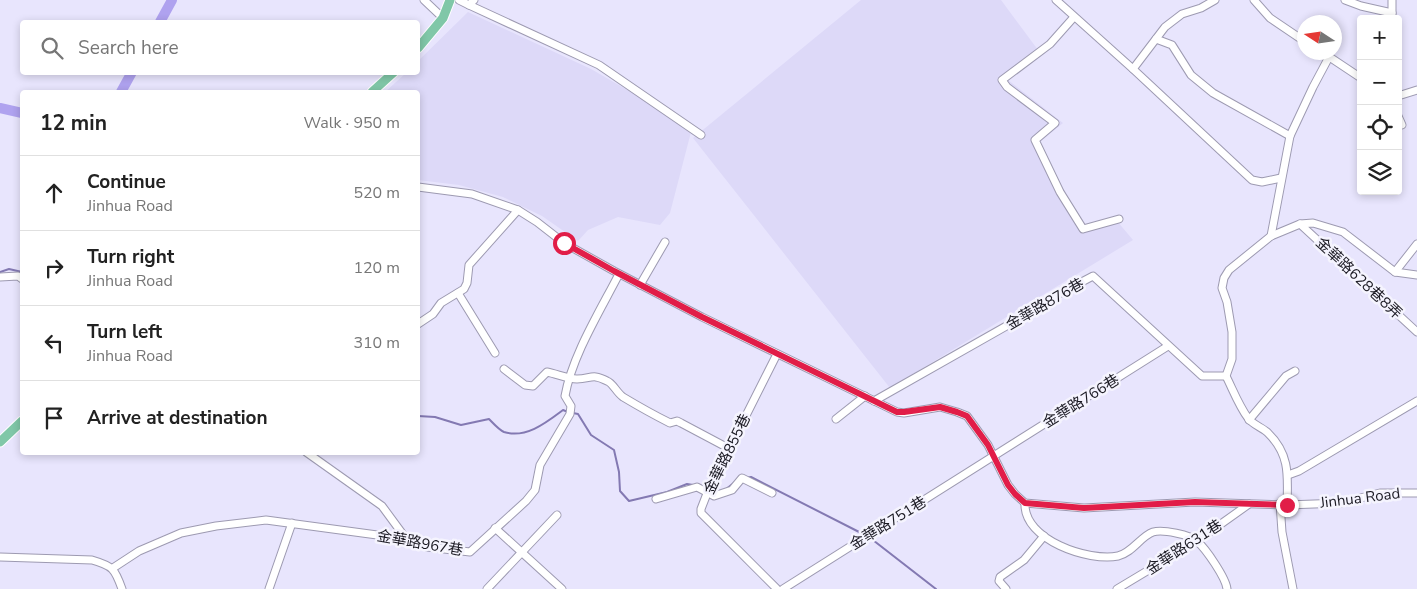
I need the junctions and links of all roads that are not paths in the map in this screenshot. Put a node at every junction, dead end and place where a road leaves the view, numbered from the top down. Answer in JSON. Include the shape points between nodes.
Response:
{"nodes":[{"id":1,"x":424,"y":0,"type":"edge"},
{"id":2,"x":450,"y":0,"type":"edge"},
{"id":3,"x":459,"y":0,"type":"edge"},
{"id":4,"x":1056,"y":0,"type":"edge"},
{"id":5,"x":1215,"y":0,"type":"edge"},
{"id":6,"x":1254,"y":0,"type":"edge"},
{"id":7,"x":1344,"y":0,"type":"edge"},
{"id":8,"x":1392,"y":0,"type":"edge"},
{"id":9,"x":471,"y":3,"type":"edge"},
{"id":10,"x":1389,"y":15,"type":"edge"},
{"id":11,"x":1392,"y":15,"type":"edge"},
{"id":12,"x":1074,"y":17,"type":"junction"},
{"id":13,"x":443,"y":18,"type":"junction"},
{"id":14,"x":1297,"y":36,"type":"edge"},
{"id":15,"x":1156,"y":39,"type":"junction"},
{"id":16,"x":420,"y":46,"type":"edge"},
{"id":17,"x":1327,"y":60,"type":"edge"},
{"id":18,"x":1334,"y":60,"type":"edge"},
{"id":19,"x":1133,"y":69,"type":"junction"},
{"id":20,"x":391,"y":75,"type":"edge"},
{"id":21,"x":1357,"y":75,"type":"edge"},
{"id":22,"x":374,"y":90,"type":"edge"},
{"id":23,"x":1417,"y":90,"type":"edge"},
{"id":24,"x":1402,"y":95,"type":"edge"},
{"id":25,"x":701,"y":134,"type":"dead end"},
{"id":26,"x":1290,"y":136,"type":"junction"},
{"id":27,"x":1281,"y":178,"type":"junction"},
{"id":28,"x":420,"y":187,"type":"edge"},
{"id":29,"x":518,"y":210,"type":"junction"},
{"id":30,"x":1119,"y":219,"type":"dead end"},
{"id":31,"x":1300,"y":224,"type":"junction"},
{"id":32,"x":1271,"y":236,"type":"junction"},
{"id":33,"x":666,"y":242,"type":"dead end"},
{"id":34,"x":1417,"y":244,"type":"edge"},
{"id":35,"x":1395,"y":272,"type":"junction"},
{"id":36,"x":619,"y":274,"type":"junction"},
{"id":37,"x":1417,"y":275,"type":"edge"},
{"id":38,"x":0,"y":277,"type":"edge"},
{"id":39,"x":20,"y":278,"type":"edge"},
{"id":40,"x":640,"y":285,"type":"junction"},
{"id":41,"x":458,"y":292,"type":"junction"},
{"id":42,"x":420,"y":323,"type":"edge"},
{"id":43,"x":1417,"y":332,"type":"edge"},
{"id":44,"x":1168,"y":346,"type":"junction"},
{"id":45,"x":495,"y":352,"type":"dead end"},
{"id":46,"x":777,"y":354,"type":"junction"},
{"id":47,"x":504,"y":369,"type":"dead end"},
{"id":48,"x":1295,"y":372,"type":"dead end"},
{"id":49,"x":1226,"y":376,"type":"junction"},
{"id":50,"x":571,"y":378,"type":"junction"},
{"id":51,"x":865,"y":396,"type":"junction"},
{"id":52,"x":874,"y":401,"type":"junction"},
{"id":53,"x":1417,"y":401,"type":"edge"},
{"id":54,"x":836,"y":419,"type":"dead end"},
{"id":55,"x":1249,"y":420,"type":"junction"},
{"id":56,"x":20,"y":423,"type":"edge"},
{"id":57,"x":0,"y":442,"type":"edge"},
{"id":58,"x":730,"y":449,"type":"junction"},
{"id":59,"x":316,"y":455,"type":"edge"},
{"id":60,"x":993,"y":456,"type":"junction"},
{"id":61,"x":1288,"y":475,"type":"junction"},
{"id":62,"x":708,"y":490,"type":"junction"},
{"id":63,"x":772,"y":493,"type":"dead end"},
{"id":64,"x":1417,"y":493,"type":"edge"},
{"id":65,"x":656,"y":499,"type":"dead end"},
{"id":66,"x":1025,"y":503,"type":"junction"},
{"id":67,"x":1250,"y":504,"type":"junction"},
{"id":68,"x":1284,"y":504,"type":"junction"},
{"id":69,"x":556,"y":514,"type":"dead end"},
{"id":70,"x":292,"y":523,"type":"junction"},
{"id":71,"x":495,"y":528,"type":"junction"},
{"id":72,"x":1044,"y":536,"type":"junction"},
{"id":73,"x":407,"y":540,"type":"junction"},
{"id":74,"x":1197,"y":541,"type":"junction"},
{"id":75,"x":522,"y":552,"type":"junction"},
{"id":76,"x":0,"y":557,"type":"edge"},
{"id":77,"x":113,"y":568,"type":"junction"},
{"id":78,"x":122,"y":589,"type":"edge"},
{"id":79,"x":269,"y":589,"type":"edge"},
{"id":80,"x":487,"y":589,"type":"edge"},
{"id":81,"x":562,"y":589,"type":"edge"},
{"id":82,"x":777,"y":589,"type":"edge"},
{"id":83,"x":783,"y":589,"type":"edge"},
{"id":84,"x":1006,"y":589,"type":"edge"},
{"id":85,"x":1117,"y":589,"type":"edge"},
{"id":86,"x":1227,"y":589,"type":"edge"},
{"id":87,"x":1293,"y":589,"type":"edge"}],
"edges":[{"from":1,"to":13,"type":"street"},
{"from":2,"to":13,"type":"main road"},
{"from":3,"to":9,"type":"street"},
{"from":4,"to":12,"type":"street"},
{"from":5,"to":15,"type":"street","via":[[1182,14],[1164,27]]},
{"from":6,"to":14,"type":"street","via":[[1270,18]]},
{"from":7,"to":10,"type":"street"},
{"from":8,"to":11,"type":"street"},
{"from":9,"to":25,"type":"street","via":[[599,65]]},
{"from":12,"to":19,"type":"street"},
{"from":12,"to":30,"type":"street","via":[[1050,44],[1002,80],[1055,123],[1035,140],[1060,192],[1083,229]]},
{"from":13,"to":16,"type":"main road"},
{"from":15,"to":19,"type":"street"},
{"from":15,"to":26,"type":"street","via":[[1172,45],[1191,75],[1213,94]]},
{"from":17,"to":26,"type":"street"},
{"from":18,"to":21,"type":"street"},
{"from":19,"to":27,"type":"street","via":[[1252,180],[1262,182]]},
{"from":20,"to":22,"type":"main road"},
{"from":23,"to":24,"type":"street"},
{"from":26,"to":27,"type":"street"},
{"from":27,"to":32,"type":"street"},
{"from":28,"to":29,"type":"street","via":[[472,194]]},
{"from":29,"to":36,"type":"street","via":[[564,243]]},
{"from":29,"to":41,"type":"street","via":[[469,265],[467,283]]},
{"from":31,"to":32,"type":"street"},
{"from":31,"to":35,"type":"street","via":[[1312,223],[1343,232]]},
{"from":31,"to":43,"type":"street","name":"金華路628巷8弄"},
{"from":32,"to":49,"type":"street","via":[[1229,270],[1224,278],[1222,288],[1227,302],[1232,350]]},
{"from":33,"to":40,"type":"street"},
{"from":34,"to":35,"type":"street"},
{"from":35,"to":37,"type":"street"},
{"from":36,"to":40,"type":"street"},
{"from":36,"to":50,"type":"street","name":"金華路967巷","via":[[583,344]]},
{"from":38,"to":39,"type":"street"},
{"from":40,"to":46,"type":"street"},
{"from":41,"to":42,"type":"street","via":[[440,303],[433,314]]},
{"from":41,"to":45,"type":"street"},
{"from":44,"to":49,"type":"street","name":"金華路876巷","via":[[1202,376]]},
{"from":44,"to":52,"type":"street","name":"金華路876巷","via":[[1093,276]]},
{"from":44,"to":60,"type":"street","name":"金華路766巷"},
{"from":46,"to":51,"type":"street"},
{"from":46,"to":58,"type":"street","name":"金華路855巷"},
{"from":47,"to":50,"type":"street","via":[[525,385],[533,386],[547,372]]},
{"from":48,"to":55,"type":"street","via":[[1286,376]]},
{"from":49,"to":55,"type":"street"},
{"from":50,"to":58,"type":"street","via":[[591,376],[606,380],[621,396],[670,424],[681,423]]},
{"from":50,"to":71,"type":"street","name":"金華路967巷","via":[[565,396],[571,406],[570,414],[540,465],[535,490]]},
{"from":51,"to":52,"type":"street"},
{"from":51,"to":54,"type":"street"},
{"from":52,"to":60,"type":"street","via":[[897,412],[940,407],[967,416]]},
{"from":53,"to":61,"type":"street"},
{"from":55,"to":61,"type":"street","via":[[1266,431],[1279,446]]},
{"from":56,"to":57,"type":"main road"},
{"from":58,"to":62,"type":"street","name":"金華路855巷"},
{"from":59,"to":73,"type":"street","via":[[382,506]]},
{"from":60,"to":66,"type":"street","via":[[1008,485]]},
{"from":60,"to":83,"type":"street","name":"金華路751巷"},
{"from":61,"to":68,"type":"street"},
{"from":62,"to":63,"type":"street","via":[[714,496],[732,490],[742,478]]},
{"from":62,"to":65,"type":"street","via":[[697,487]]},
{"from":62,"to":82,"type":"street","name":"金華路855巷","via":[[701,513]]},
{"from":64,"to":68,"type":"street","name":"Jinhua Road","via":[[1380,493],[1340,503]]},
{"from":66,"to":67,"type":"street","name":"Jinhua Road","via":[[1084,508],[1195,502]]},
{"from":66,"to":72,"type":"street","via":[[1033,526]]},
{"from":67,"to":68,"type":"street","name":"Jinhua Road"},
{"from":67,"to":74,"type":"street","name":"金華路631巷"},
{"from":68,"to":87,"type":"street","via":[[1282,532]]},
{"from":69,"to":75,"type":"street"},
{"from":70,"to":73,"type":"street","name":"金華路967巷"},
{"from":70,"to":77,"type":"street","name":"金華路967巷","via":[[266,520],[181,533],[139,551]]},
{"from":70,"to":79,"type":"street"},
{"from":71,"to":73,"type":"street","name":"金華路967巷","via":[[470,552],[427,547]]},
{"from":71,"to":75,"type":"street"},
{"from":72,"to":74,"type":"street","via":[[1071,551],[1099,557],[1121,555],[1153,532],[1181,534]]},
{"from":72,"to":84,"type":"street","via":[[1024,560],[1000,577],[999,581]]},
{"from":74,"to":85,"type":"street","name":"金華路631巷"},
{"from":74,"to":86,"type":"street","via":[[1220,571]]},
{"from":75,"to":80,"type":"street"},
{"from":75,"to":81,"type":"street"},
{"from":76,"to":77,"type":"street","via":[[92,560]]},
{"from":77,"to":78,"type":"street"}]}
